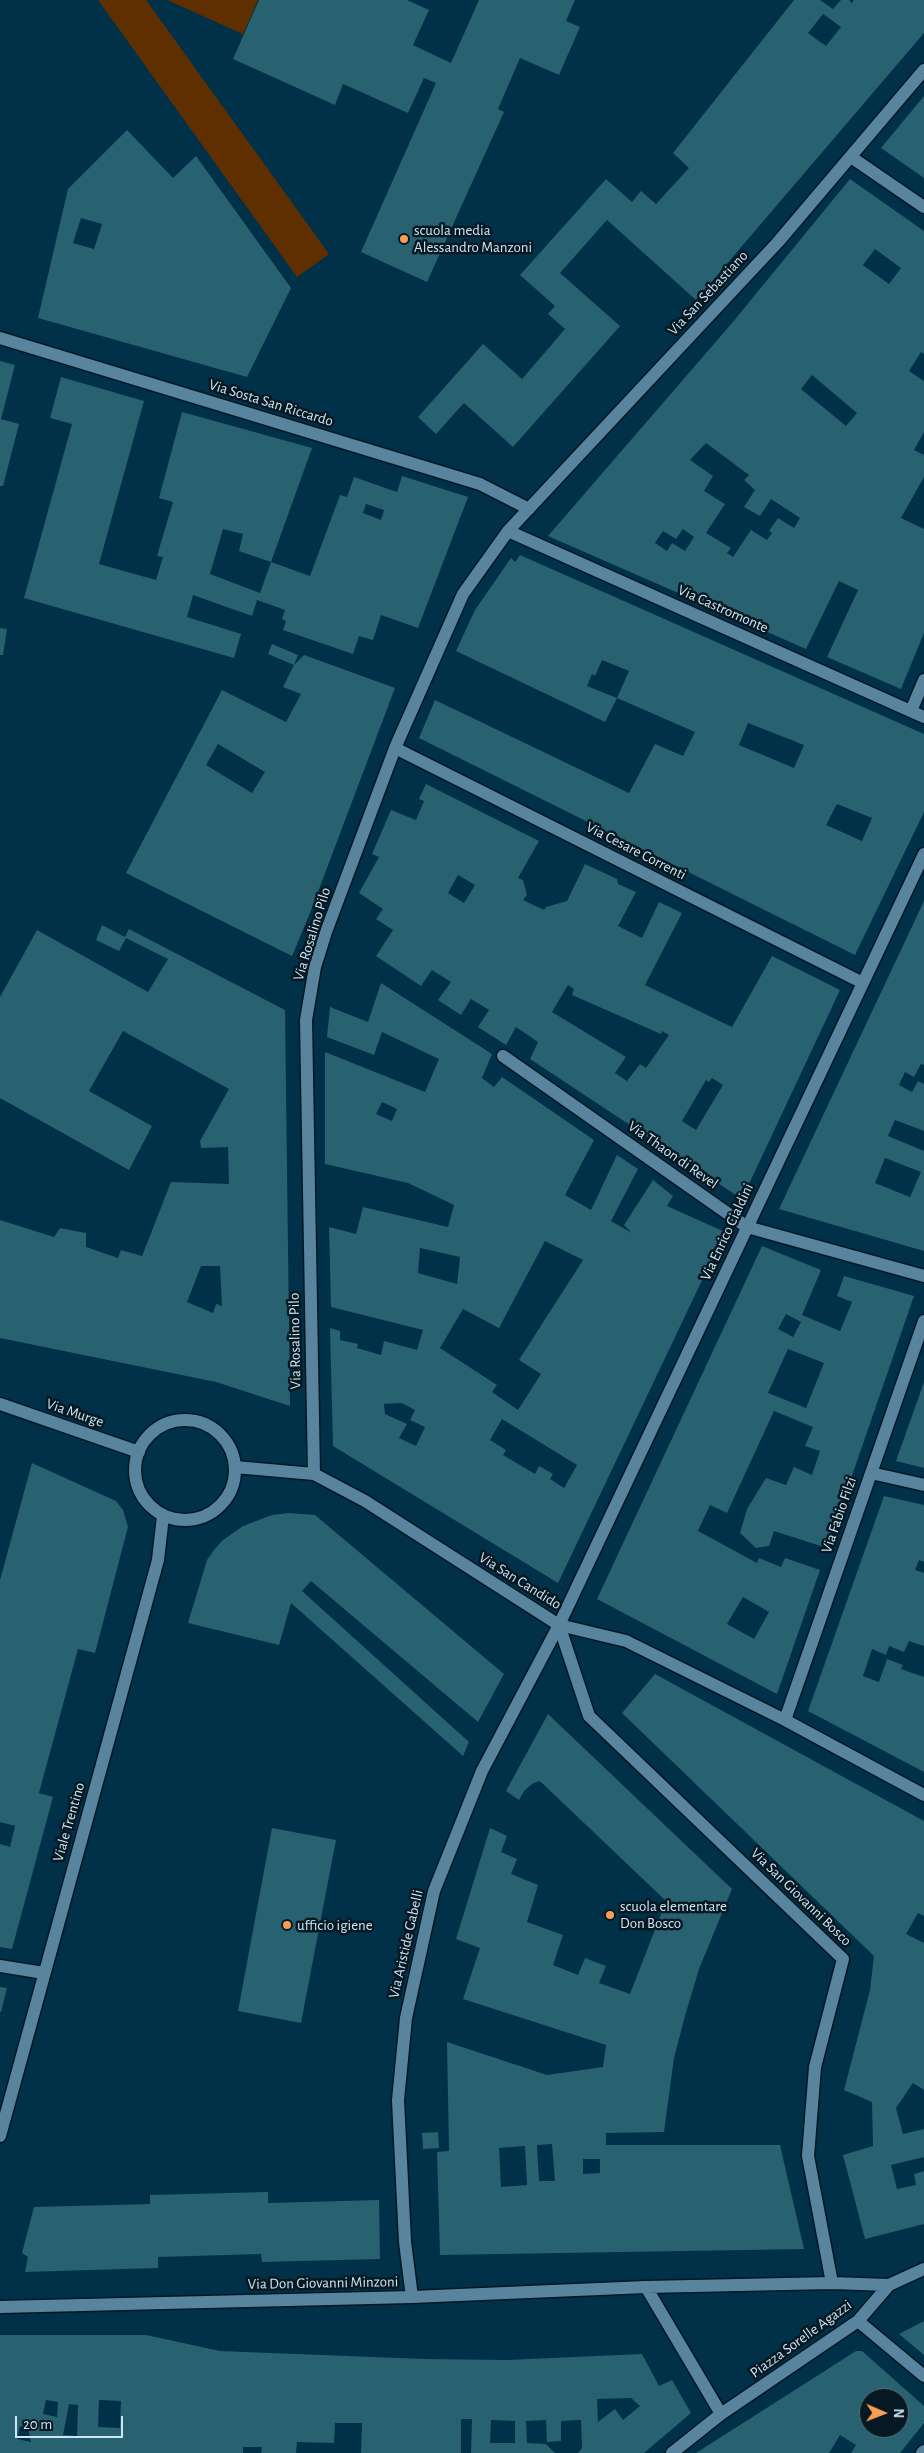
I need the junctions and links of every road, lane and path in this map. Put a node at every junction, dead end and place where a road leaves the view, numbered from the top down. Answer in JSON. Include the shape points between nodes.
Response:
{"nodes":[{"id":1,"x":924,"y":70,"type":"edge"},
{"id":2,"x":851,"y":157,"type":"junction"},
{"id":3,"x":924,"y":207,"type":"edge"},
{"id":4,"x":0,"y":338,"type":"edge"},
{"id":5,"x":529,"y":509,"type":"junction"},
{"id":6,"x":508,"y":531,"type":"junction"},
{"id":7,"x":924,"y":680,"type":"edge"},
{"id":8,"x":911,"y":712,"type":"junction"},
{"id":9,"x":924,"y":717,"type":"edge"},
{"id":10,"x":395,"y":748,"type":"junction"},
{"id":11,"x":924,"y":854,"type":"edge"},
{"id":12,"x":863,"y":983,"type":"junction"},
{"id":13,"x":503,"y":1056,"type":"dead end"},
{"id":14,"x":747,"y":1227,"type":"junction"},
{"id":15,"x":924,"y":1276,"type":"edge"},
{"id":16,"x":924,"y":1321,"type":"edge"},
{"id":17,"x":0,"y":1404,"type":"edge"},
{"id":18,"x":139,"y":1452,"type":"junction"},
{"id":19,"x":235,"y":1467,"type":"junction"},
{"id":20,"x":871,"y":1473,"type":"junction"},
{"id":21,"x":314,"y":1474,"type":"junction"},
{"id":22,"x":924,"y":1485,"type":"edge"},
{"id":23,"x":163,"y":1516,"type":"junction"},
{"id":24,"x":559,"y":1625,"type":"junction"},
{"id":25,"x":785,"y":1720,"type":"junction"},
{"id":26,"x":924,"y":1795,"type":"edge"},
{"id":27,"x":0,"y":1966,"type":"edge"},
{"id":28,"x":44,"y":1973,"type":"junction"},
{"id":29,"x":0,"y":2136,"type":"edge"},
{"id":30,"x":924,"y":2270,"type":"edge"},
{"id":31,"x":832,"y":2283,"type":"junction"},
{"id":32,"x":889,"y":2285,"type":"junction"},
{"id":33,"x":646,"y":2287,"type":"junction"},
{"id":34,"x":412,"y":2297,"type":"junction"},
{"id":35,"x":0,"y":2307,"type":"edge"},
{"id":36,"x":858,"y":2321,"type":"junction"},
{"id":37,"x":924,"y":2376,"type":"edge"},
{"id":38,"x":721,"y":2414,"type":"junction"},
{"id":39,"x":672,"y":2453,"type":"edge"}],
"edges":[{"from":1,"to":2,"type":"street","name":"Via San Sebastiano"},
{"from":2,"to":3,"type":"street"},
{"from":2,"to":5,"type":"street","name":"Via San Sebastiano","via":[[778,242]]},
{"from":4,"to":5,"type":"street","name":"Via Sosta San Riccardo","via":[[480,484]]},
{"from":5,"to":6,"type":"street","name":"Via San Sebastiano"},
{"from":6,"to":8,"type":"street","name":"Via Castromonte"},
{"from":6,"to":10,"type":"street","name":"Via Rosalino Pilo","via":[[463,594]]},
{"from":7,"to":8,"type":"street"},
{"from":8,"to":9,"type":"street","name":"Via Castromonte"},
{"from":10,"to":12,"type":"street","name":"Via Cesare Correnti"},
{"from":10,"to":21,"type":"street","name":"Via Rosalino Pilo","via":[[326,932],[306,1020]]},
{"from":11,"to":12,"type":"street","name":"Via Enrico Cialdini"},
{"from":12,"to":14,"type":"street","name":"Via Enrico Cialdini"},
{"from":13,"to":14,"type":"street","name":"Via Thaon di Revel"},
{"from":14,"to":15,"type":"street","name":"Via Thaon di Revel"},
{"from":14,"to":24,"type":"street","name":"Via Enrico Cialdini"},
{"from":16,"to":20,"type":"street","name":"Via Fabio Filzi"},
{"from":17,"to":18,"type":"street","name":"Via Murge"},
{"from":18,"to":19,"type":"street","via":[[147,1438],[160,1427],[176,1421],[193,1421],[209,1426],[222,1436]]},
{"from":18,"to":23,"type":"street","via":[[136,1482],[142,1496]]},
{"from":19,"to":21,"type":"street","name":"Via San Candido"},
{"from":19,"to":23,"type":"street","via":[[234,1484],[226,1500],[213,1512],[197,1520]]},
{"from":20,"to":22,"type":"street"},
{"from":20,"to":25,"type":"street","name":"Via Fabio Filzi"},
{"from":21,"to":24,"type":"street","name":"Via San Candido","via":[[365,1501]]},
{"from":23,"to":28,"type":"street","name":"Viale Trentino","via":[[158,1560]]},
{"from":24,"to":25,"type":"street","name":"Via San Candido","via":[[626,1642]]},
{"from":24,"to":31,"type":"street","name":"Via San Giovanni Bosco","via":[[589,1716],[843,1959],[814,2067],[808,2156]]},
{"from":24,"to":34,"type":"street","name":"Via Aristide Gabelli","via":[[482,1770],[434,1892],[406,2018],[398,2100]]},
{"from":25,"to":26,"type":"street","name":"Via San Candido"},
{"from":27,"to":28,"type":"street"},
{"from":28,"to":29,"type":"street","name":"Viale Trentino"},
{"from":30,"to":32,"type":"street"},
{"from":31,"to":32,"type":"street","name":"Piazza Sorelle Agazzi"},
{"from":31,"to":33,"type":"street","name":"Piazza Sorelle Agazzi"},
{"from":32,"to":36,"type":"street","name":"Piazza Sorelle Agazzi"},
{"from":33,"to":34,"type":"street","name":"Via Don Giovanni Minzoni"},
{"from":33,"to":38,"type":"street"},
{"from":34,"to":35,"type":"street","name":"Via Don Giovanni Minzoni"},
{"from":36,"to":37,"type":"street"},
{"from":36,"to":38,"type":"street","name":"Piazza Sorelle Agazzi"},
{"from":38,"to":39,"type":"street","name":"Piazza Sorelle Agazzi"}]}
